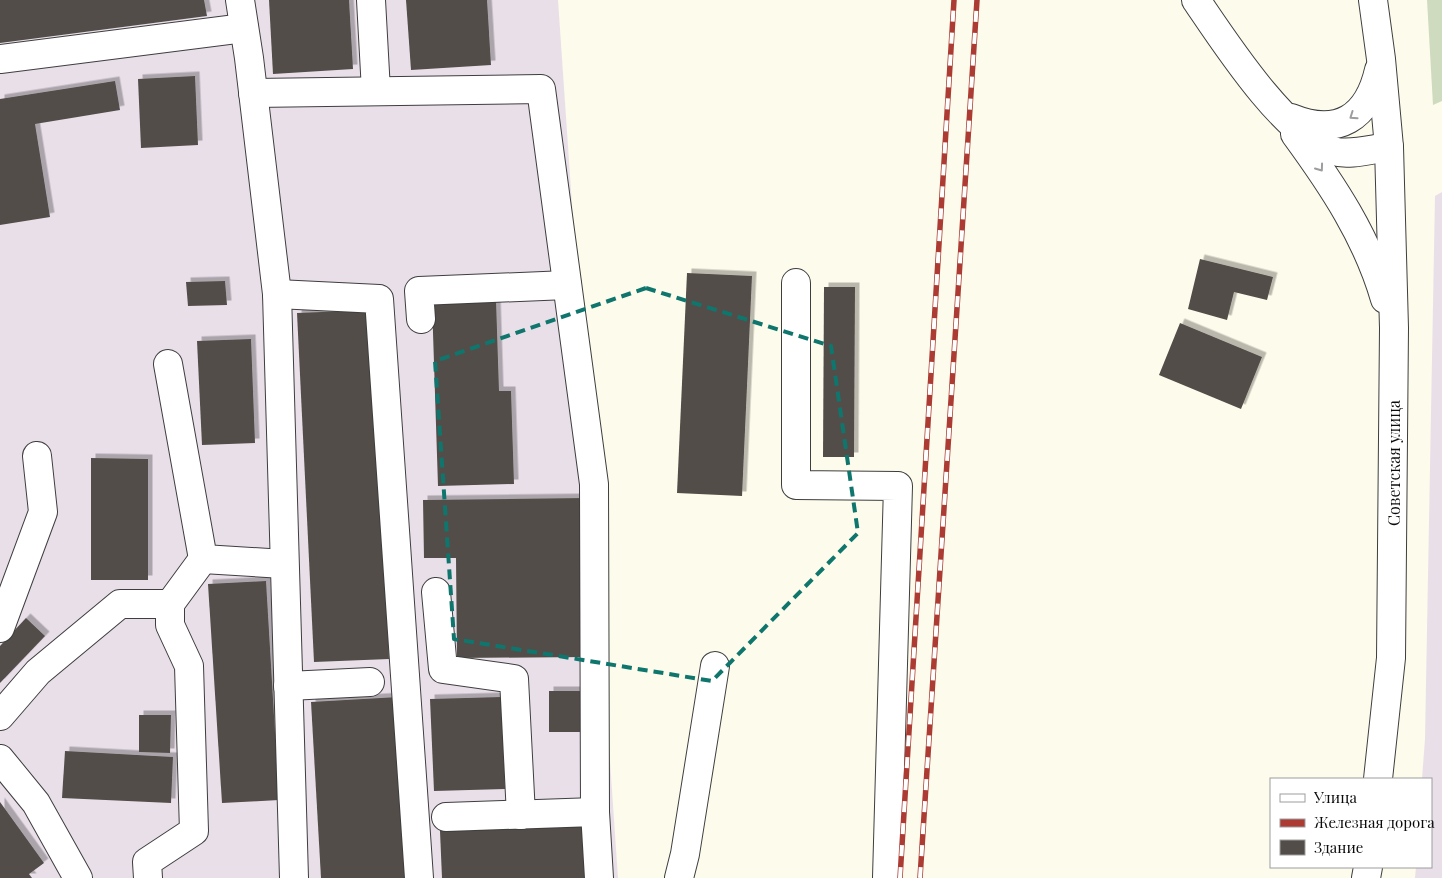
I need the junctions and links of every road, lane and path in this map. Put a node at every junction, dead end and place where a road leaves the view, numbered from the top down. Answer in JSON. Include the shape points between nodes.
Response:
{"nodes":[{"id":1,"x":240,"y":0,"type":"edge"},
{"id":2,"x":371,"y":0,"type":"edge"},
{"id":3,"x":1196,"y":0,"type":"edge"},
{"id":4,"x":1373,"y":0,"type":"edge"},
{"id":5,"x":244,"y":28,"type":"junction"},
{"id":6,"x":0,"y":59,"type":"edge"},
{"id":7,"x":1382,"y":59,"type":"junction"},
{"id":8,"x":376,"y":91,"type":"junction"},
{"id":9,"x":253,"y":93,"type":"junction"},
{"id":10,"x":1281,"y":114,"type":"junction"},
{"id":11,"x":1389,"y":147,"type":"junction"},
{"id":12,"x":796,"y":283,"type":"dead end"},
{"id":13,"x":568,"y":285,"type":"junction"},
{"id":14,"x":276,"y":294,"type":"junction"},
{"id":15,"x":421,"y":319,"type":"dead end"},
{"id":16,"x":1394,"y":328,"type":"junction"},
{"id":17,"x":168,"y":364,"type":"dead end"},
{"id":18,"x":37,"y":456,"type":"dead end"},
{"id":19,"x":203,"y":559,"type":"junction"},
{"id":20,"x":284,"y":564,"type":"junction"},
{"id":21,"x":436,"y":592,"type":"dead end"},
{"id":22,"x":170,"y":604,"type":"junction"},
{"id":23,"x":0,"y":628,"type":"edge"},
{"id":24,"x":715,"y":666,"type":"dead end"},
{"id":25,"x":370,"y":682,"type":"dead end"},
{"id":26,"x":288,"y":686,"type":"junction"},
{"id":27,"x":0,"y":716,"type":"edge"},
{"id":28,"x":0,"y":759,"type":"edge"},
{"id":29,"x":1378,"y":778,"type":"edge"},
{"id":30,"x":595,"y":812,"type":"junction"},
{"id":31,"x":521,"y":814,"type":"junction"},
{"id":32,"x":446,"y":816,"type":"dead end"},
{"id":33,"x":78,"y":878,"type":"edge"},
{"id":34,"x":148,"y":878,"type":"edge"},
{"id":35,"x":294,"y":878,"type":"edge"},
{"id":36,"x":420,"y":878,"type":"edge"},
{"id":37,"x":599,"y":878,"type":"edge"},
{"id":38,"x":679,"y":878,"type":"edge"},
{"id":39,"x":887,"y":878,"type":"edge"}],
"edges":[{"from":1,"to":5,"type":"street"},
{"from":2,"to":8,"type":"street"},
{"from":3,"to":10,"type":"street"},
{"from":4,"to":7,"type":"street","name":"Советская улица"},
{"from":5,"to":6,"type":"street"},
{"from":5,"to":9,"type":"street"},
{"from":7,"to":10,"type":"street","one_way":true,"via":[[1375,89],[1367,103],[1344,122],[1317,126]]},
{"from":7,"to":11,"type":"street","name":"Советская улица"},
{"from":8,"to":9,"type":"street"},
{"from":8,"to":13,"type":"street","via":[[541,89]]},
{"from":9,"to":14,"type":"street"},
{"from":10,"to":11,"type":"street","via":[[1311,139],[1332,151]]},
{"from":10,"to":16,"type":"street","one_way":true,"via":[[1336,190],[1353,222],[1380,281]]},
{"from":11,"to":16,"type":"street","name":"Советская улица"},
{"from":12,"to":39,"type":"street","via":[[796,485],[898,486]]},
{"from":13,"to":15,"type":"street","via":[[419,291]]},
{"from":13,"to":30,"type":"street","via":[[594,484]]},
{"from":14,"to":20,"type":"street"},
{"from":14,"to":36,"type":"street","via":[[379,299]]},
{"from":16,"to":29,"type":"street","name":"Советская улица","via":[[1391,658]]},
{"from":17,"to":19,"type":"street"},
{"from":18,"to":23,"type":"street","via":[[43,512]]},
{"from":19,"to":20,"type":"street"},
{"from":19,"to":22,"type":"street"},
{"from":20,"to":26,"type":"street"},
{"from":21,"to":31,"type":"street","via":[[443,669],[514,679]]},
{"from":22,"to":27,"type":"street","via":[[120,604],[38,672]]},
{"from":22,"to":34,"type":"street","via":[[170,625],[189,666],[194,831],[147,862]]},
{"from":24,"to":38,"type":"street"},
{"from":25,"to":26,"type":"street"},
{"from":26,"to":35,"type":"street"},
{"from":28,"to":33,"type":"street","via":[[36,803]]},
{"from":30,"to":31,"type":"street"},
{"from":30,"to":37,"type":"street"},
{"from":31,"to":32,"type":"street"}]}
